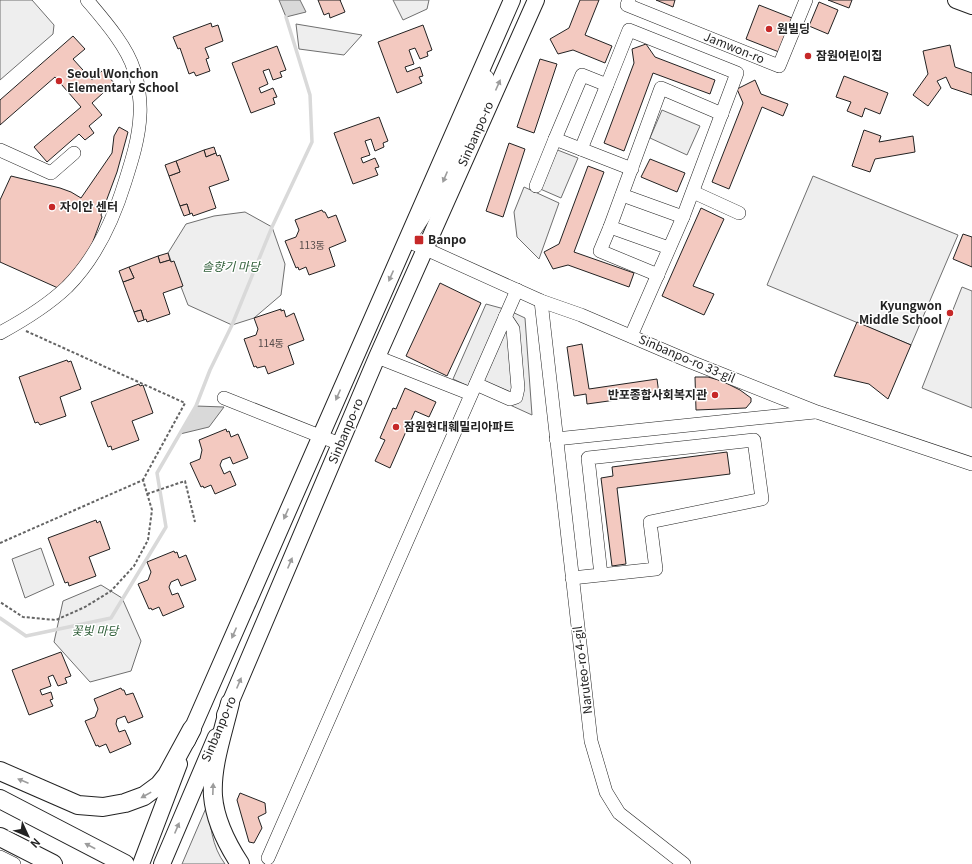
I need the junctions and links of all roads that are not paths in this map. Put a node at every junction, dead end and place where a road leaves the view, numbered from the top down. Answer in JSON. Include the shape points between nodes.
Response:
{"nodes":[{"id":1,"x":87,"y":0,"type":"edge"},
{"id":2,"x":512,"y":0,"type":"edge"},
{"id":3,"x":520,"y":0,"type":"edge"},
{"id":4,"x":536,"y":0,"type":"edge"},
{"id":5,"x":629,"y":0,"type":"edge"},
{"id":6,"x":806,"y":0,"type":"edge"},
{"id":7,"x":956,"y":0,"type":"edge"},
{"id":8,"x":972,"y":6,"type":"edge"},
{"id":9,"x":502,"y":22,"type":"junction"},
{"id":10,"x":497,"y":50,"type":"junction"},
{"id":11,"x":607,"y":85,"type":"junction"},
{"id":12,"x":722,"y":114,"type":"junction"},
{"id":13,"x":555,"y":139,"type":"junction"},
{"id":14,"x":581,"y":149,"type":"junction"},
{"id":15,"x":0,"y":150,"type":"edge"},
{"id":16,"x":74,"y":153,"type":"dead end"},
{"id":17,"x":632,"y":169,"type":"junction"},
{"id":18,"x":536,"y":186,"type":"dead end"},
{"id":19,"x":693,"y":192,"type":"junction"},
{"id":20,"x":622,"y":195,"type":"junction"},
{"id":21,"x":739,"y":213,"type":"dead end"},
{"id":22,"x":683,"y":217,"type":"junction"},
{"id":23,"x":610,"y":227,"type":"junction"},
{"id":24,"x":408,"y":241,"type":"junction"},
{"id":25,"x":425,"y":248,"type":"junction"},
{"id":26,"x":669,"y":248,"type":"junction"},
{"id":27,"x":658,"y":275,"type":"junction"},
{"id":28,"x":517,"y":290,"type":"junction"},
{"id":29,"x":541,"y":301,"type":"junction"},
{"id":30,"x":505,"y":317,"type":"junction"},
{"id":31,"x":0,"y":333,"type":"edge"},
{"id":32,"x":632,"y":336,"type":"junction"},
{"id":33,"x":377,"y":357,"type":"junction"},
{"id":34,"x":474,"y":389,"type":"junction"},
{"id":35,"x":224,"y":398,"type":"dead end"},
{"id":36,"x":816,"y":412,"type":"junction"},
{"id":37,"x":320,"y":436,"type":"junction"},
{"id":38,"x":556,"y":439,"type":"junction"},
{"id":39,"x":340,"y":444,"type":"junction"},
{"id":40,"x":972,"y":464,"type":"edge"},
{"id":41,"x":601,"y":575,"type":"junction"},
{"id":42,"x":572,"y":578,"type":"junction"},
{"id":43,"x":230,"y":703,"type":"junction"},
{"id":44,"x":192,"y":729,"type":"junction"},
{"id":45,"x":0,"y":771,"type":"edge"},
{"id":46,"x":0,"y":799,"type":"edge"},
{"id":47,"x":0,"y":838,"type":"edge"},
{"id":48,"x":0,"y":857,"type":"edge"},
{"id":49,"x":268,"y":858,"type":"dead end"},
{"id":50,"x":143,"y":862,"type":"edge"},
{"id":51,"x":14,"y":864,"type":"edge"},
{"id":52,"x":53,"y":864,"type":"edge"},
{"id":53,"x":125,"y":864,"type":"edge"},
{"id":54,"x":162,"y":864,"type":"edge"},
{"id":55,"x":240,"y":864,"type":"edge"},
{"id":56,"x":684,"y":864,"type":"edge"}],
"edges":[{"from":1,"to":31,"type":"street","via":[[106,22],[134,69],[141,113],[131,164],[116,211],[93,256],[67,287],[37,312]]},
{"from":2,"to":9,"type":"main road","name":"Sinbanpo-ro"},
{"from":3,"to":10,"type":"street"},
{"from":25,"to":4,"type":"main road","name":"Sinbanpo-ro","one_way":true},
{"from":5,"to":6,"type":"street","name":"Jamwon-ro","via":[[627,5],[779,66]]},
{"from":7,"to":8,"type":"main road"},
{"from":9,"to":10,"type":"street"},
{"from":9,"to":24,"type":"main road","name":"Sinbanpo-ro"},
{"from":10,"to":24,"type":"street","one_way":true,"via":[[436,198]]},
{"from":11,"to":12,"type":"street","via":[[629,30],[737,73]]},
{"from":11,"to":13,"type":"street","via":[[582,75]]},
{"from":11,"to":14,"type":"street"},
{"from":12,"to":17,"type":"street","via":[[661,88]]},
{"from":12,"to":19,"type":"street"},
{"from":13,"to":14,"type":"street"},
{"from":13,"to":18,"type":"street"},
{"from":14,"to":17,"type":"street"},
{"from":15,"to":16,"type":"street","via":[[51,173]]},
{"from":17,"to":20,"type":"street"},
{"from":19,"to":21,"type":"street"},
{"from":19,"to":22,"type":"street"},
{"from":20,"to":22,"type":"street"},
{"from":20,"to":23,"type":"street"},
{"from":22,"to":26,"type":"street"},
{"from":23,"to":26,"type":"street"},
{"from":23,"to":27,"type":"street","via":[[600,251]]},
{"from":24,"to":25,"type":"street","name":"Sinbanpo-ro 33-gil"},
{"from":24,"to":37,"type":"main road","name":"Sinbanpo-ro","one_way":true},
{"from":25,"to":28,"type":"street","name":"Sinbanpo-ro 33-gil"},
{"from":25,"to":33,"type":"main road","name":"Sinbanpo-ro"},
{"from":25,"to":39,"type":"street","via":[[413,268],[358,393]]},
{"from":26,"to":27,"type":"street"},
{"from":27,"to":32,"type":"street"},
{"from":28,"to":29,"type":"street","name":"Sinbanpo-ro 33-gil"},
{"from":28,"to":30,"type":"street"},
{"from":29,"to":32,"type":"street","name":"Sinbanpo-ro 33-gil"},
{"from":29,"to":38,"type":"street","name":"Naruteo-ro 4-gil"},
{"from":30,"to":34,"type":"street"},
{"from":30,"to":34,"type":"street","via":[[513,329],[518,388],[516,397],[510,398]]},
{"from":32,"to":36,"type":"street","name":"Sinbanpo-ro 33-gil"},
{"from":33,"to":34,"type":"street"},
{"from":33,"to":39,"type":"main road","name":"Sinbanpo-ro"},
{"from":34,"to":49,"type":"street"},
{"from":35,"to":37,"type":"street"},
{"from":36,"to":38,"type":"street"},
{"from":36,"to":40,"type":"street","name":"Sinbanpo-ro 33-gil"},
{"from":37,"to":39,"type":"street"},
{"from":37,"to":44,"type":"main road","name":"Sinbanpo-ro","one_way":true},
{"from":38,"to":42,"type":"street","name":"Naruteo-ro 4-gil"},
{"from":43,"to":39,"type":"main road","name":"Sinbanpo-ro","one_way":true},
{"from":41,"to":41,"type":"street","via":[[656,569],[650,522],[762,499],[754,440],[588,458]]},
{"from":41,"to":42,"type":"street"},
{"from":42,"to":56,"type":"street","name":"Naruteo-ro 4-gil","via":[[591,741],[606,792],[619,813]]},
{"from":54,"to":43,"type":"main road","name":"Sinbanpo-ro","one_way":true},
{"from":55,"to":43,"type":"highway","one_way":true,"via":[[218,822],[213,796],[216,764]]},
{"from":44,"to":45,"type":"highway","one_way":true,"via":[[160,785],[144,796],[125,803],[103,807],[78,804]]},
{"from":44,"to":50,"type":"main road","name":"Sinbanpo-ro"},
{"from":53,"to":46,"type":"highway","one_way":true},
{"from":47,"to":52,"type":"highway"},
{"from":48,"to":51,"type":"street"}]}
